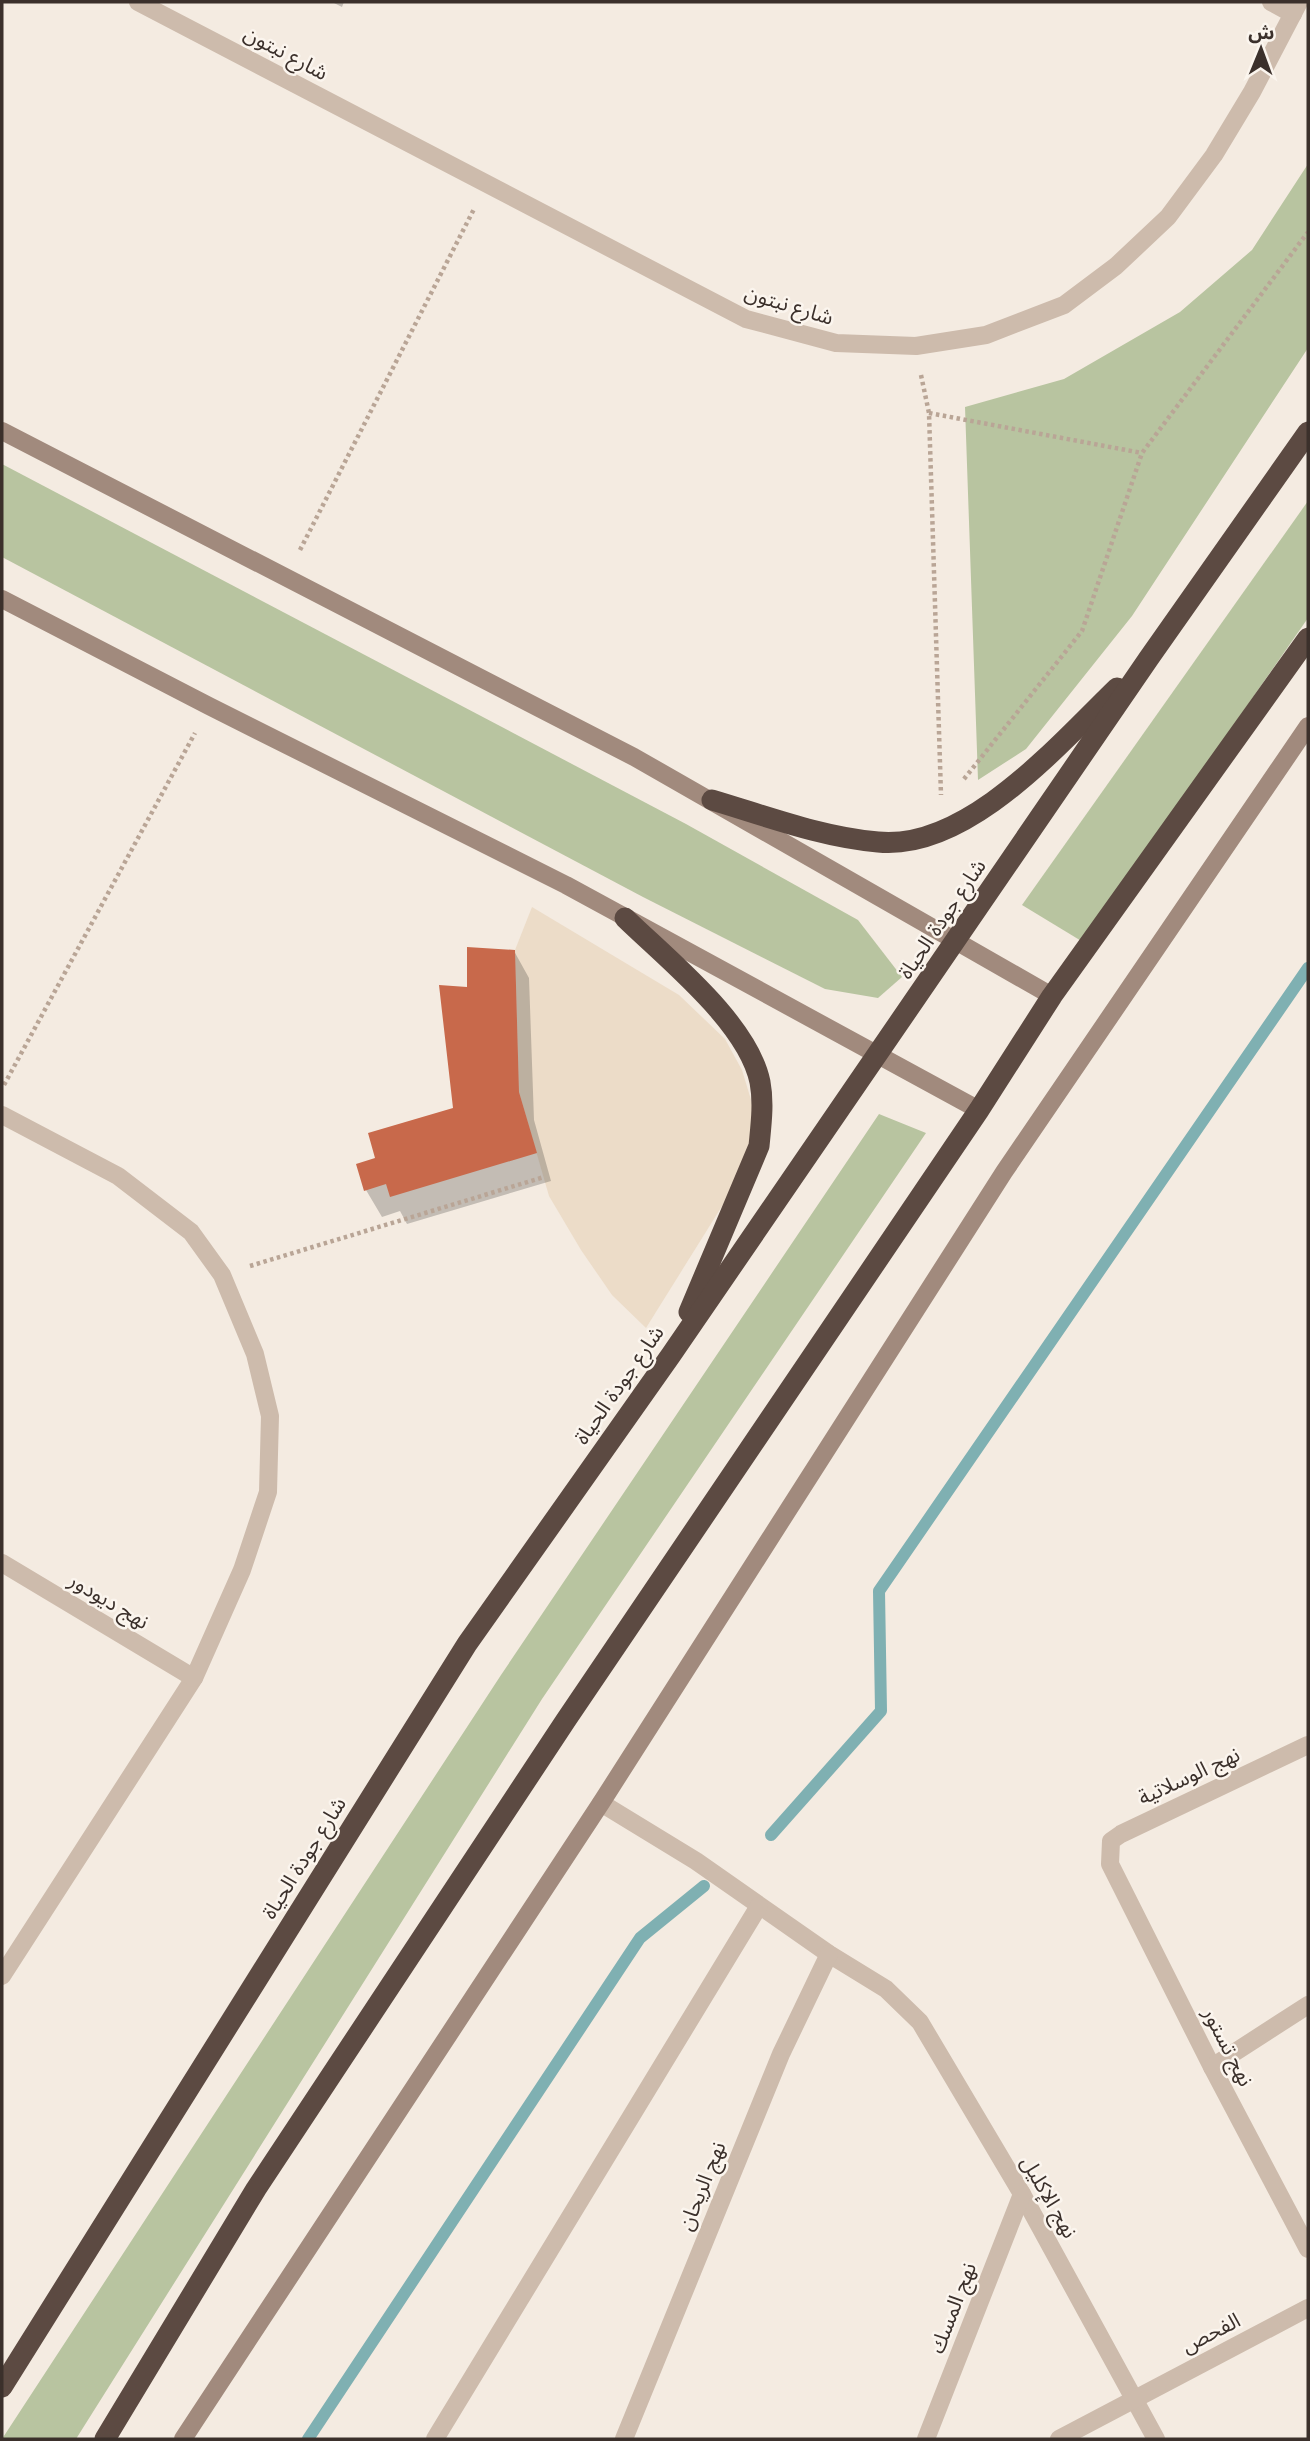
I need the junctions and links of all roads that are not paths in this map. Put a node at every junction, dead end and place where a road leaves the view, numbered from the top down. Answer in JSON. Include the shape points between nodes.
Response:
{"nodes":[{"id":1,"x":138,"y":2,"type":"edge"},
{"id":2,"x":1271,"y":2,"type":"edge"},
{"id":3,"x":1296,"y":8,"type":"edge"},
{"id":4,"x":2,"y":431,"type":"edge"},
{"id":5,"x":1308,"y":432,"type":"edge"},
{"id":6,"x":2,"y":599,"type":"edge"},
{"id":7,"x":1308,"y":638,"type":"edge"},
{"id":8,"x":1149,"y":658,"type":"junction"},
{"id":9,"x":1308,"y":726,"type":"edge"},
{"id":10,"x":712,"y":800,"type":"junction"},
{"id":11,"x":625,"y":918,"type":"junction"},
{"id":12,"x":957,"y":940,"type":"junction"},
{"id":13,"x":1052,"y":996,"type":"junction"},
{"id":14,"x":878,"y":1055,"type":"junction"},
{"id":15,"x":979,"y":1110,"type":"junction"},
{"id":16,"x":2,"y":1115,"type":"edge"},
{"id":17,"x":671,"y":1355,"type":"junction"},
{"id":18,"x":2,"y":1563,"type":"edge"},
{"id":19,"x":194,"y":1678,"type":"junction"},
{"id":20,"x":1308,"y":1745,"type":"edge"},
{"id":21,"x":601,"y":1803,"type":"junction"},
{"id":22,"x":1110,"y":1864,"type":"joint"},
{"id":23,"x":760,"y":1906,"type":"junction"},
{"id":24,"x":8,"y":1951,"type":"edge"},
{"id":25,"x":829,"y":1954,"type":"junction"},
{"id":26,"x":2,"y":1976,"type":"edge"},
{"id":27,"x":1308,"y":2005,"type":"edge"},
{"id":28,"x":1212,"y":2067,"type":"junction"},
{"id":29,"x":1022,"y":2194,"type":"junction"},
{"id":30,"x":1308,"y":2249,"type":"edge"},
{"id":31,"x":1308,"y":2308,"type":"edge"},
{"id":32,"x":2,"y":2387,"type":"edge"},
{"id":33,"x":1135,"y":2398,"type":"junction"},
{"id":34,"x":105,"y":2439,"type":"edge"},
{"id":35,"x":183,"y":2439,"type":"edge"},
{"id":36,"x":435,"y":2439,"type":"edge"},
{"id":37,"x":624,"y":2439,"type":"edge"},
{"id":38,"x":926,"y":2439,"type":"edge"},
{"id":39,"x":1059,"y":2439,"type":"edge"},
{"id":40,"x":1156,"y":2439,"type":"edge"}],
"edges":[{"from":1,"to":3,"type":"street","name":"شارع نبتون","via":[[746,319],[836,343],[916,346],[986,335],[1064,305],[1116,266],[1168,217],[1214,155]]},
{"from":2,"to":3,"type":"street"},
{"from":4,"to":10,"type":"main road"},
{"from":5,"to":8,"type":"highway","name":"شارع جودة الحياة"},
{"from":6,"to":11,"type":"main road"},
{"from":7,"to":13,"type":"highway"},
{"from":8,"to":10,"type":"highway","via":[[1026,777],[982,810],[928,837],[880,843],[828,834]]},
{"from":8,"to":12,"type":"highway","name":"شارع جودة الحياة"},
{"from":9,"to":21,"type":"main road","via":[[1004,1172]]},
{"from":10,"to":12,"type":"main road"},
{"from":11,"to":14,"type":"main road"},
{"from":11,"to":17,"type":"highway","via":[[719,1010],[748,1050],[760,1081],[759,1146]]},
{"from":12,"to":13,"type":"main road"},
{"from":12,"to":14,"type":"highway","name":"شارع جودة الحياة"},
{"from":13,"to":15,"type":"highway"},
{"from":14,"to":15,"type":"main road"},
{"from":14,"to":17,"type":"highway","name":"شارع جودة الحياة"},
{"from":15,"to":34,"type":"highway","via":[[566,1720],[264,2178]]},
{"from":16,"to":19,"type":"street","via":[[118,1176],[191,1232],[222,1275],[256,1354],[270,1416],[268,1492],[242,1570]]},
{"from":17,"to":32,"type":"highway","name":"شارع جودة الحياة","via":[[467,1644]]},
{"from":18,"to":19,"type":"street","name":"نهج ديودور"},
{"from":19,"to":24,"type":"street"},
{"from":20,"to":22,"type":"street","name":"نهج الوسلاتية","via":[[1121,1834],[1111,1841]]},
{"from":21,"to":23,"type":"street","name":"نهج الإكليل"},
{"from":21,"to":35,"type":"main road"},
{"from":22,"to":28,"type":"street","name":"نهج تستور"},
{"from":23,"to":25,"type":"street","name":"نهج الإكليل"},
{"from":23,"to":36,"type":"street"},
{"from":24,"to":26,"type":"street"},
{"from":25,"to":29,"type":"street","name":"نهج الإكليل","via":[[886,1989],[920,2022]]},
{"from":25,"to":37,"type":"street","name":"نهج الريحان","via":[[781,2054]]},
{"from":27,"to":28,"type":"street"},
{"from":28,"to":30,"type":"street","name":"نهج تستور"},
{"from":29,"to":33,"type":"street","name":"نهج الإكليل"},
{"from":29,"to":38,"type":"street","name":"نهج المسك"},
{"from":31,"to":33,"type":"street","name":"الفحص"},
{"from":33,"to":39,"type":"street","name":"الفحص"},
{"from":33,"to":40,"type":"street","name":"نهج الإكليل"}]}
